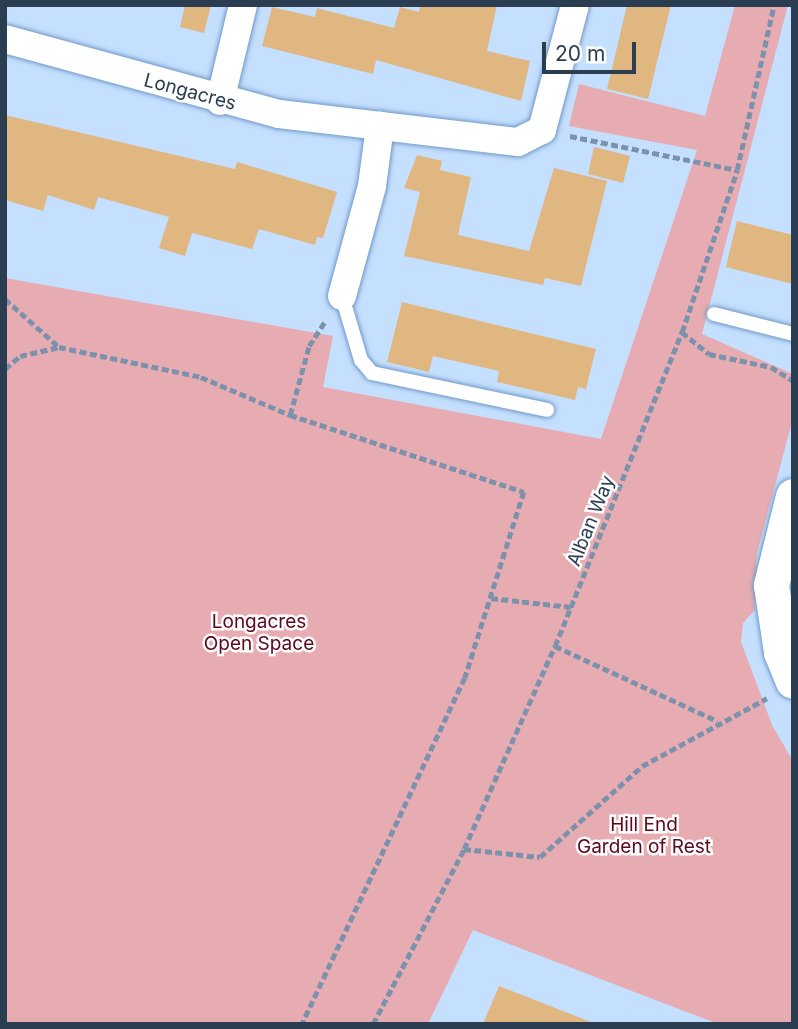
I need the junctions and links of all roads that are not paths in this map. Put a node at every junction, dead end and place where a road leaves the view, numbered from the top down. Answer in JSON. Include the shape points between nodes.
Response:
{"nodes":[{"id":1,"x":243,"y":5,"type":"edge"},
{"id":2,"x":575,"y":5,"type":"edge"},
{"id":3,"x":5,"y":39,"type":"edge"},
{"id":4,"x":220,"y":101,"type":"junction"},
{"id":5,"x":380,"y":126,"type":"junction"},
{"id":6,"x":342,"y":296,"type":"joint"},
{"id":7,"x":714,"y":314,"type":"dead end"},
{"id":8,"x":793,"y":334,"type":"edge"},
{"id":9,"x":547,"y":410,"type":"dead end"},
{"id":10,"x":793,"y":496,"type":"edge"},
{"id":11,"x":783,"y":688,"type":"edge"}],
"edges":[{"from":1,"to":4,"type":"street"},
{"from":2,"to":5,"type":"street","name":"Longacres","via":[[542,130],[518,142]]},
{"from":3,"to":4,"type":"street","name":"Longacres"},
{"from":4,"to":5,"type":"street","name":"Longacres"},
{"from":5,"to":6,"type":"street","via":[[372,186]]},
{"from":6,"to":9,"type":"lane","via":[[361,360],[372,373]]},
{"from":7,"to":8,"type":"lane"},
{"from":10,"to":11,"type":"street","via":[[771,585]]}]}
